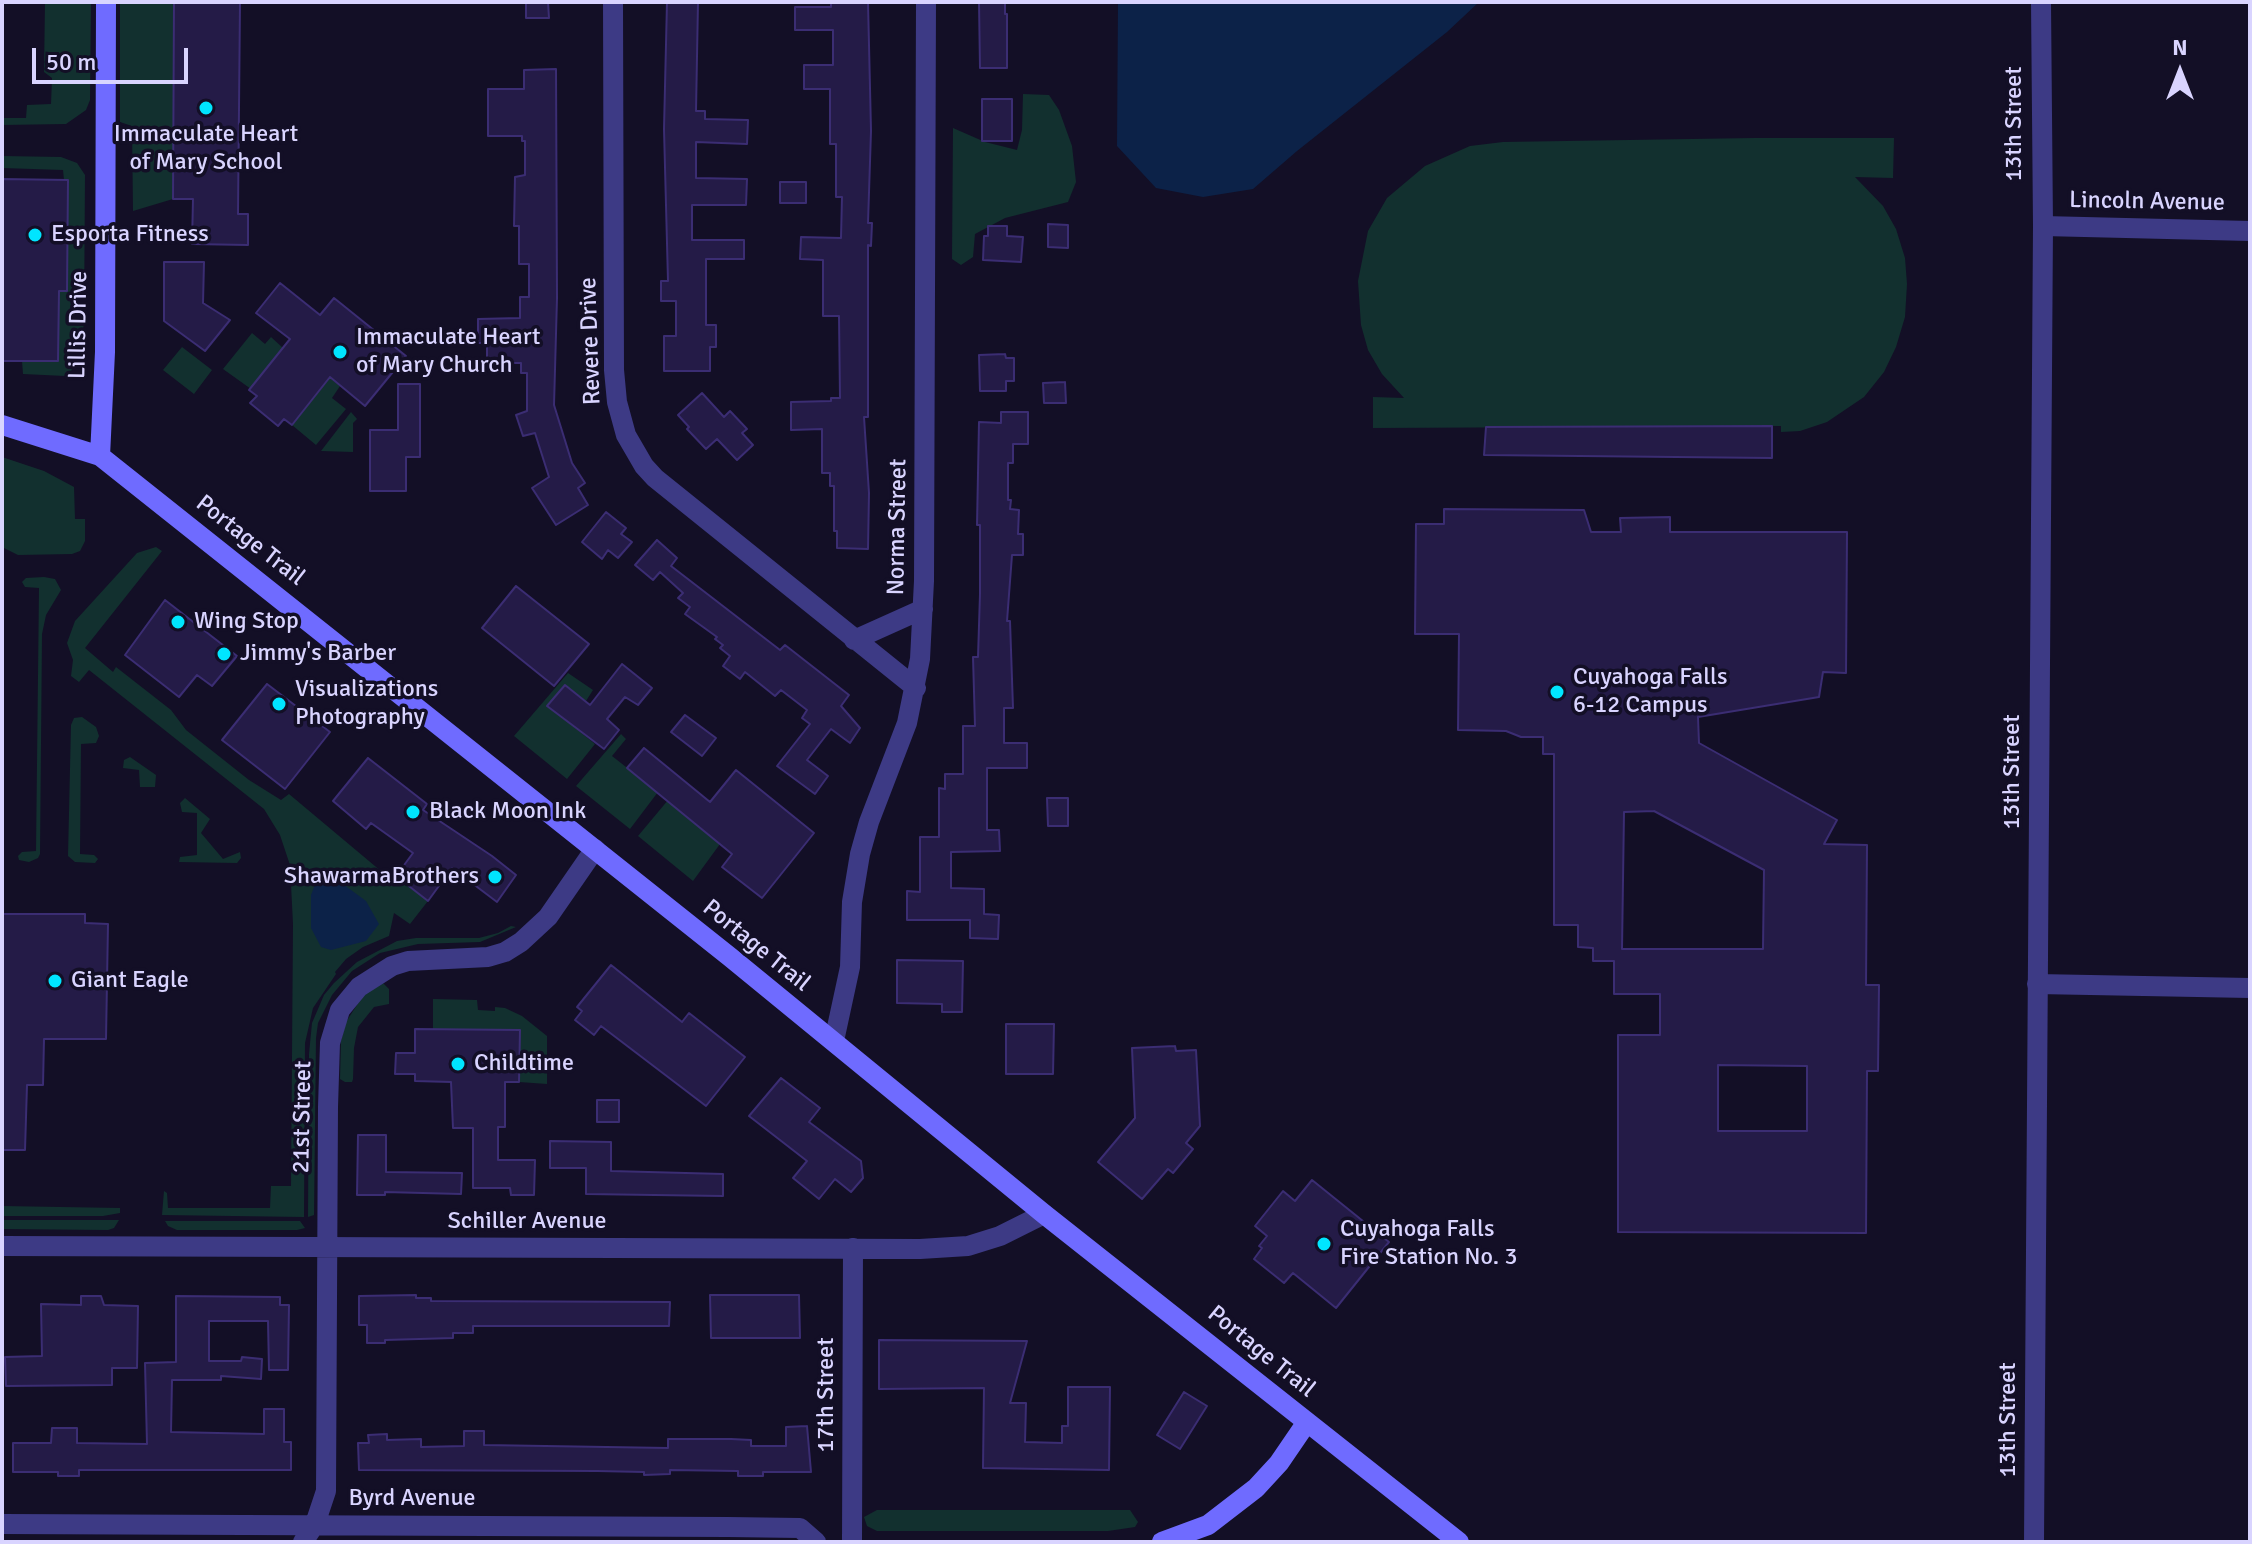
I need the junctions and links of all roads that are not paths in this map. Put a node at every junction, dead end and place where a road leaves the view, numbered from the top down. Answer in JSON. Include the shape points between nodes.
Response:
{"nodes":[{"id":1,"x":106,"y":2,"type":"edge"},
{"id":2,"x":613,"y":2,"type":"edge"},
{"id":3,"x":926,"y":2,"type":"edge"},
{"id":4,"x":2041,"y":2,"type":"edge"},
{"id":5,"x":2043,"y":226,"type":"junction"},
{"id":6,"x":2250,"y":231,"type":"edge"},
{"id":7,"x":2,"y":425,"type":"edge"},
{"id":8,"x":100,"y":456,"type":"junction"},
{"id":9,"x":923,"y":609,"type":"junction"},
{"id":10,"x":854,"y":640,"type":"junction"},
{"id":11,"x":916,"y":688,"type":"junction"},
{"id":12,"x":595,"y":849,"type":"junction"},
{"id":13,"x":2037,"y":984,"type":"junction"},
{"id":14,"x":2250,"y":988,"type":"edge"},
{"id":15,"x":834,"y":1041,"type":"junction"},
{"id":16,"x":1044,"y":1214,"type":"junction"},
{"id":17,"x":2,"y":1246,"type":"edge"},
{"id":18,"x":327,"y":1248,"type":"junction"},
{"id":19,"x":853,"y":1248,"type":"junction"},
{"id":20,"x":1307,"y":1422,"type":"junction"},
{"id":21,"x":2,"y":1524,"type":"edge"},
{"id":22,"x":315,"y":1524,"type":"junction"},
{"id":23,"x":695,"y":1534,"type":"edge"},
{"id":24,"x":303,"y":1542,"type":"edge"},
{"id":25,"x":816,"y":1542,"type":"edge"},
{"id":26,"x":852,"y":1542,"type":"edge"},
{"id":27,"x":1162,"y":1542,"type":"edge"},
{"id":28,"x":1459,"y":1542,"type":"edge"},
{"id":29,"x":2034,"y":1542,"type":"edge"}],
"edges":[{"from":1,"to":8,"type":"main road","name":"Lillis Drive"},
{"from":2,"to":10,"type":"street","name":"Revere Drive","via":[[614,370],[626,435],[655,478]]},
{"from":3,"to":9,"type":"street","name":"Norma Street"},
{"from":4,"to":5,"type":"street","name":"13th Street"},
{"from":5,"to":6,"type":"street","name":"Lincoln Avenue"},
{"from":5,"to":13,"type":"street","name":"13th Street"},
{"from":7,"to":8,"type":"main road","name":"Portage Trail"},
{"from":8,"to":12,"type":"main road","name":"Portage Trail"},
{"from":9,"to":10,"type":"street"},
{"from":9,"to":11,"type":"street","name":"Norma Street"},
{"from":10,"to":11,"type":"street","name":"Revere Drive"},
{"from":11,"to":15,"type":"street","name":"Norma Street","via":[[860,854],[850,967]]},
{"from":12,"to":15,"type":"main road","name":"Portage Trail"},
{"from":12,"to":18,"type":"street","name":"21st Street","via":[[548,917],[521,942],[488,957],[392,966],[359,987],[340,1010],[330,1043]]},
{"from":13,"to":14,"type":"street"},
{"from":13,"to":29,"type":"street","name":"13th Street"},
{"from":15,"to":16,"type":"main road","name":"Portage Trail"},
{"from":16,"to":19,"type":"street","name":"Schiller Avenue","via":[[968,1246]]},
{"from":16,"to":20,"type":"main road","name":"Portage Trail"},
{"from":17,"to":18,"type":"street","name":"Schiller Avenue"},
{"from":18,"to":19,"type":"street","name":"Schiller Avenue"},
{"from":18,"to":22,"type":"street","name":"21st Street","via":[[326,1491]]},
{"from":19,"to":26,"type":"street","name":"17th Street"},
{"from":20,"to":27,"type":"main road","via":[[1256,1488],[1208,1525]]},
{"from":20,"to":28,"type":"main road","name":"Portage Trail"},
{"from":21,"to":22,"type":"street","name":"Byrd Avenue"},
{"from":22,"to":23,"type":"street","name":"Byrd Avenue"},
{"from":22,"to":24,"type":"street","name":"21st Street"},
{"from":23,"to":25,"type":"street","name":"Byrd Avenue","via":[[800,1528]]}]}
